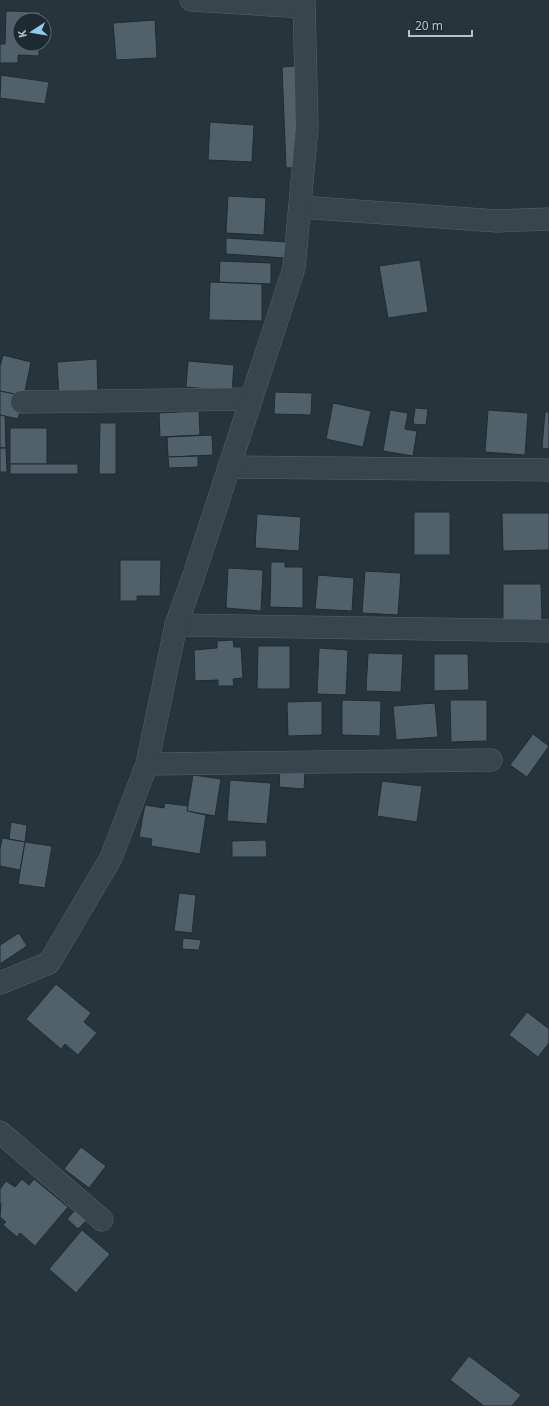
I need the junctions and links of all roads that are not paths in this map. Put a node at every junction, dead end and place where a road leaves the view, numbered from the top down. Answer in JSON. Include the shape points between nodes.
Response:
{"nodes":[{"id":1,"x":191,"y":0,"type":"edge"},
{"id":2,"x":304,"y":4,"type":"edge"},
{"id":3,"x":300,"y":207,"type":"junction"},
{"id":4,"x":549,"y":219,"type":"edge"},
{"id":5,"x":251,"y":399,"type":"junction"},
{"id":6,"x":22,"y":402,"type":"dead end"},
{"id":7,"x":229,"y":467,"type":"junction"},
{"id":8,"x":549,"y":470,"type":"edge"},
{"id":9,"x":176,"y":625,"type":"junction"},
{"id":10,"x":549,"y":631,"type":"edge"},
{"id":11,"x":491,"y":760,"type":"dead end"},
{"id":12,"x":147,"y":764,"type":"junction"},
{"id":13,"x":0,"y":983,"type":"edge"},
{"id":14,"x":0,"y":1132,"type":"edge"},
{"id":15,"x":102,"y":1220,"type":"dead end"}],
"edges":[{"from":1,"to":2,"type":"street"},
{"from":2,"to":3,"type":"street","via":[[307,128]]},
{"from":3,"to":4,"type":"street","via":[[497,221]]},
{"from":3,"to":5,"type":"street","via":[[294,268]]},
{"from":5,"to":6,"type":"street"},
{"from":5,"to":7,"type":"street"},
{"from":7,"to":8,"type":"street"},
{"from":7,"to":9,"type":"street"},
{"from":9,"to":10,"type":"street"},
{"from":9,"to":12,"type":"street"},
{"from":11,"to":12,"type":"street"},
{"from":12,"to":13,"type":"street","via":[[111,858],[49,963]]},
{"from":14,"to":15,"type":"street"}]}
